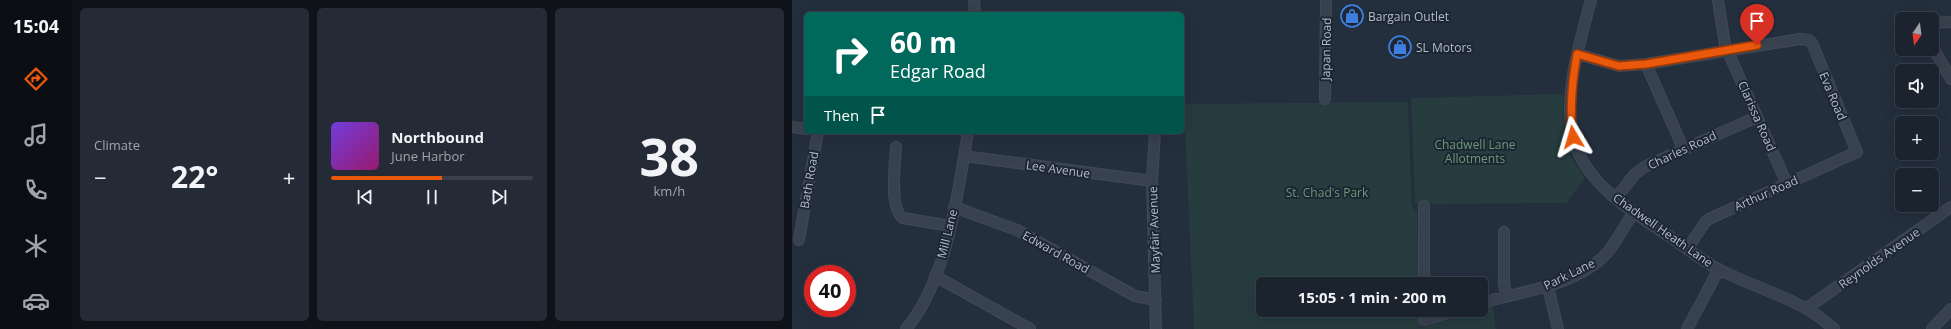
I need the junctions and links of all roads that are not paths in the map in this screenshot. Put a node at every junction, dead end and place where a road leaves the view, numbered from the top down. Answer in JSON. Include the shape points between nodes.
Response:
{"nodes":[{"id":1,"x":974,"y":0,"type":"edge"},
{"id":2,"x":1326,"y":0,"type":"edge"},
{"id":3,"x":1591,"y":0,"type":"edge"},
{"id":4,"x":1718,"y":0,"type":"edge"},
{"id":5,"x":975,"y":12,"type":"edge"},
{"id":6,"x":1951,"y":22,"type":"edge"},
{"id":7,"x":1939,"y":23,"type":"edge"},
{"id":8,"x":1728,"y":50,"type":"junction"},
{"id":9,"x":1577,"y":54,"type":"junction"},
{"id":10,"x":1938,"y":56,"type":"edge"},
{"id":11,"x":1646,"y":64,"type":"junction"},
{"id":12,"x":1951,"y":79,"type":"edge"},
{"id":13,"x":1325,"y":99,"type":"dead end"},
{"id":14,"x":1757,"y":117,"type":"junction"},
{"id":15,"x":792,"y":127,"type":"edge"},
{"id":16,"x":804,"y":129,"type":"edge"},
{"id":17,"x":818,"y":134,"type":"edge"},
{"id":18,"x":968,"y":134,"type":"edge"},
{"id":19,"x":1154,"y":134,"type":"edge"},
{"id":20,"x":896,"y":147,"type":"dead end"},
{"id":21,"x":1683,"y":148,"type":"junction"},
{"id":22,"x":1857,"y":152,"type":"joint"},
{"id":23,"x":964,"y":156,"type":"junction"},
{"id":24,"x":1152,"y":181,"type":"junction"},
{"id":25,"x":1787,"y":184,"type":"junction"},
{"id":26,"x":1616,"y":198,"type":"junction"},
{"id":27,"x":1424,"y":206,"type":"dead end"},
{"id":28,"x":954,"y":207,"type":"junction"},
{"id":29,"x":1951,"y":207,"type":"edge"},
{"id":30,"x":1634,"y":212,"type":"junction"},
{"id":31,"x":950,"y":226,"type":"junction"},
{"id":32,"x":796,"y":228,"type":"edge"},
{"id":33,"x":1504,"y":232,"type":"dead end"},
{"id":34,"x":799,"y":240,"type":"dead end"},
{"id":35,"x":1688,"y":249,"type":"junction"},
{"id":36,"x":1719,"y":269,"type":"junction"},
{"id":37,"x":936,"y":276,"type":"junction"},
{"id":38,"x":1424,"y":277,"type":"edge"},
{"id":39,"x":1548,"y":287,"type":"junction"},
{"id":40,"x":1506,"y":296,"type":"junction"},
{"id":41,"x":1156,"y":300,"type":"junction"},
{"id":42,"x":1488,"y":301,"type":"edge"},
{"id":43,"x":1807,"y":308,"type":"junction"},
{"id":44,"x":1951,"y":310,"type":"edge"},
{"id":45,"x":906,"y":329,"type":"edge"},
{"id":46,"x":1030,"y":329,"type":"edge"},
{"id":47,"x":1156,"y":329,"type":"edge"},
{"id":48,"x":1558,"y":329,"type":"edge"},
{"id":49,"x":1687,"y":329,"type":"edge"},
{"id":50,"x":1834,"y":329,"type":"edge"},
{"id":51,"x":1932,"y":329,"type":"edge"}],
"edges":[{"from":1,"to":5,"type":"street"},
{"from":2,"to":13,"type":"street","name":"Japan Road"},
{"from":3,"to":9,"type":"street","name":"Chadwell Heath Lane"},
{"from":4,"to":8,"type":"street","name":"Clarissa Road"},
{"from":6,"to":7,"type":"street"},
{"from":8,"to":11,"type":"street"},
{"from":8,"to":14,"type":"street","name":"Clarissa Road"},
{"from":8,"to":22,"type":"street","name":"Eva Road","via":[[1800,39],[1809,40]]},
{"from":9,"to":11,"type":"street","via":[[1619,66]]},
{"from":9,"to":26,"type":"street","name":"Chadwell Heath Lane","via":[[1572,91],[1573,137],[1585,164],[1599,183]]},
{"from":10,"to":12,"type":"street"},
{"from":11,"to":21,"type":"street"},
{"from":14,"to":21,"type":"street","name":"Charles Road"},
{"from":14,"to":25,"type":"street","name":"Clarissa Road"},
{"from":15,"to":16,"type":"street"},
{"from":17,"to":32,"type":"street","name":"Bath Road"},
{"from":18,"to":23,"type":"street","name":"Mill Lane"},
{"from":19,"to":24,"type":"street","name":"Mayfair Avenue"},
{"from":20,"to":31,"type":"street","via":[[894,178],[896,209],[899,215],[903,218]]},
{"from":21,"to":26,"type":"street","name":"Charles Road","via":[[1635,174]]},
{"from":22,"to":25,"type":"street","name":"Arthur Road"},
{"from":23,"to":24,"type":"street","name":"Lee Avenue"},
{"from":23,"to":28,"type":"street","name":"Mill Lane"},
{"from":24,"to":41,"type":"street","name":"Mayfair Avenue"},
{"from":25,"to":35,"type":"street","name":"Arthur Road","via":[[1706,221]]},
{"from":26,"to":30,"type":"street","name":"Chadwell Heath Lane"},
{"from":27,"to":38,"type":"street"},
{"from":28,"to":31,"type":"street","name":"Mill Lane"},
{"from":28,"to":41,"type":"street","name":"Edward Road","via":[[1017,230],[1135,296]]},
{"from":29,"to":43,"type":"street","name":"Reynolds Avenue"},
{"from":30,"to":35,"type":"street","name":"Chadwell Heath Lane"},
{"from":30,"to":39,"type":"street","name":"Park Lane","via":[[1607,252],[1595,263]]},
{"from":31,"to":37,"type":"street","name":"Mill Lane"},
{"from":32,"to":34,"type":"street","name":"Bath Road"},
{"from":33,"to":40,"type":"street"},
{"from":35,"to":36,"type":"street","name":"Chadwell Heath Lane"},
{"from":36,"to":43,"type":"street","name":"Chadwell Heath Lane"},
{"from":36,"to":49,"type":"street"},
{"from":37,"to":45,"type":"street","name":"Mill Lane","via":[[924,304]]},
{"from":37,"to":46,"type":"street"},
{"from":39,"to":40,"type":"street","name":"Park Lane"},
{"from":39,"to":48,"type":"street"},
{"from":40,"to":42,"type":"street","name":"Park Lane"},
{"from":41,"to":47,"type":"street","name":"Mayfair Avenue"},
{"from":43,"to":50,"type":"street","name":"Chadwell Heath Lane"},
{"from":44,"to":51,"type":"street"}]}
